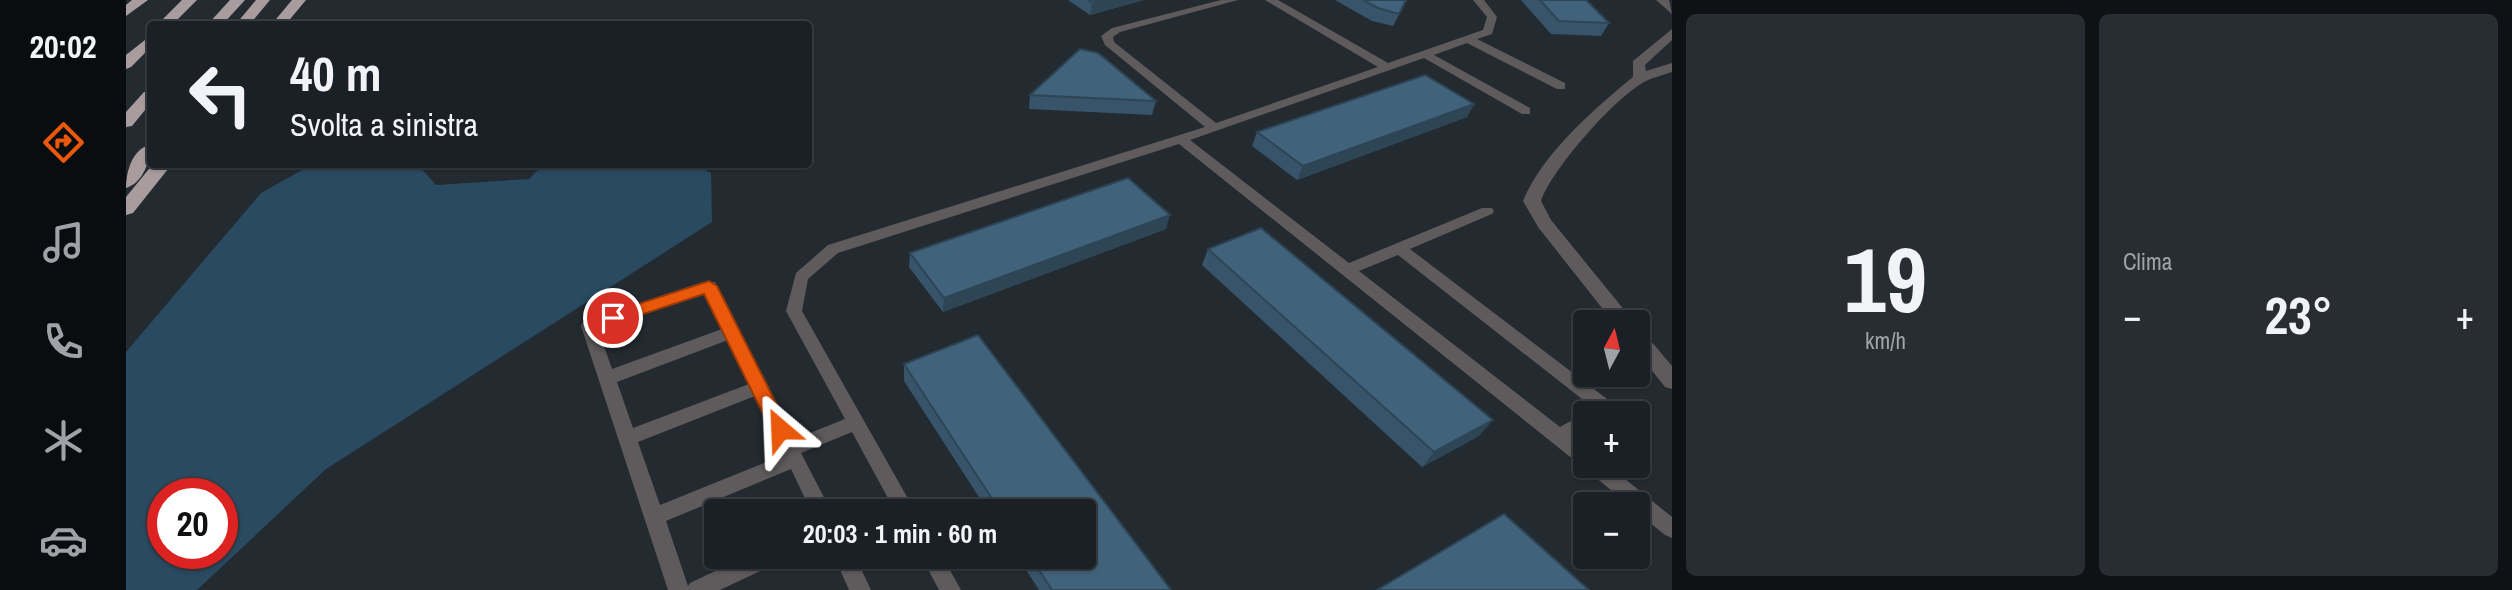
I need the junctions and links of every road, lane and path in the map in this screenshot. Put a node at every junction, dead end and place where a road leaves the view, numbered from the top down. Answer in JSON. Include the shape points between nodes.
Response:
{"nodes":[{"id":1,"x":141,"y":0,"type":"edge"},
{"id":2,"x":190,"y":0,"type":"edge"},
{"id":3,"x":238,"y":0,"type":"edge"},
{"id":4,"x":263,"y":0,"type":"edge"},
{"id":5,"x":299,"y":0,"type":"edge"},
{"id":6,"x":1233,"y":0,"type":"edge"},
{"id":7,"x":1270,"y":0,"type":"edge"},
{"id":8,"x":1478,"y":0,"type":"edge"},
{"id":9,"x":1663,"y":0,"type":"edge"},
{"id":10,"x":1672,"y":4,"type":"edge"},
{"id":11,"x":1672,"y":10,"type":"edge"},
{"id":12,"x":126,"y":12,"type":"edge"},
{"id":13,"x":169,"y":21,"type":"edge"},
{"id":14,"x":218,"y":21,"type":"edge"},
{"id":15,"x":246,"y":21,"type":"edge"},
{"id":16,"x":282,"y":21,"type":"edge"},
{"id":17,"x":1672,"y":33,"type":"edge"},
{"id":18,"x":1468,"y":39,"type":"junction"},
{"id":19,"x":147,"y":43,"type":"edge"},
{"id":20,"x":1425,"y":54,"type":"junction"},
{"id":21,"x":126,"y":64,"type":"edge"},
{"id":22,"x":1672,"y":66,"type":"edge"},
{"id":23,"x":1387,"y":67,"type":"junction"},
{"id":24,"x":1640,"y":78,"type":"junction"},
{"id":25,"x":1561,"y":86,"type":"dead end"},
{"id":26,"x":147,"y":98,"type":"edge"},
{"id":27,"x":1526,"y":111,"type":"dead end"},
{"id":28,"x":126,"y":122,"type":"edge"},
{"id":29,"x":1213,"y":127,"type":"junction"},
{"id":30,"x":1181,"y":139,"type":"junction"},
{"id":31,"x":147,"y":154,"type":"edge"},
{"id":32,"x":160,"y":168,"type":"edge"},
{"id":33,"x":126,"y":182,"type":"edge"},
{"id":34,"x":126,"y":209,"type":"edge"},
{"id":35,"x":1487,"y":211,"type":"dead end"},
{"id":36,"x":1399,"y":248,"type":"junction"},
{"id":37,"x":1348,"y":270,"type":"junction"},
{"id":38,"x":1614,"y":310,"type":"edge"},
{"id":39,"x":732,"y":332,"type":"junction"},
{"id":40,"x":1650,"y":354,"type":"edge"},
{"id":41,"x":607,"y":377,"type":"junction"},
{"id":42,"x":1672,"y":381,"type":"edge"},
{"id":43,"x":759,"y":387,"type":"junction"},
{"id":44,"x":1597,"y":401,"type":"edge"},
{"id":45,"x":856,"y":422,"type":"junction"},
{"id":46,"x":1573,"y":428,"type":"edge"},
{"id":47,"x":1559,"y":437,"type":"junction"},
{"id":48,"x":627,"y":438,"type":"junction"},
{"id":49,"x":1573,"y":447,"type":"edge"},
{"id":50,"x":792,"y":454,"type":"junction"},
{"id":51,"x":1611,"y":478,"type":"edge"},
{"id":52,"x":815,"y":499,"type":"edge"},
{"id":53,"x":898,"y":499,"type":"edge"},
{"id":54,"x":654,"y":517,"type":"junction"},
{"id":55,"x":1672,"y":530,"type":"edge"},
{"id":56,"x":743,"y":569,"type":"edge"},
{"id":57,"x":850,"y":569,"type":"edge"},
{"id":58,"x":938,"y":569,"type":"edge"},
{"id":59,"x":680,"y":590,"type":"edge"},
{"id":60,"x":697,"y":590,"type":"edge"},
{"id":61,"x":860,"y":590,"type":"edge"},
{"id":62,"x":950,"y":590,"type":"edge"}],
"edges":[{"from":1,"to":12,"type":"highway"},
{"from":2,"to":13,"type":"highway"},
{"from":3,"to":14,"type":"highway"},
{"from":4,"to":15,"type":"highway"},
{"from":5,"to":16,"type":"highway"},
{"from":6,"to":29,"type":"lane","via":[[1107,36],[1109,43]]},
{"from":7,"to":23,"type":"lane"},
{"from":8,"to":18,"type":"lane","via":[[1492,17],[1488,32]]},
{"from":9,"to":10,"type":"street"},
{"from":9,"to":11,"type":"street"},
{"from":17,"to":24,"type":"street","via":[[1638,64]]},
{"from":18,"to":20,"type":"lane"},
{"from":18,"to":25,"type":"lane"},
{"from":19,"to":21,"type":"highway"},
{"from":20,"to":23,"type":"lane"},
{"from":20,"to":27,"type":"lane"},
{"from":22,"to":24,"type":"street"},
{"from":23,"to":29,"type":"lane"},
{"from":24,"to":38,"type":"street","via":[[1594,117],[1538,185],[1532,201],[1544,223]]},
{"from":26,"to":28,"type":"highway"},
{"from":29,"to":30,"type":"lane"},
{"from":30,"to":37,"type":"lane"},
{"from":30,"to":45,"type":"lane","via":[[833,249],[808,270],[801,277],[794,311]]},
{"from":31,"to":33,"type":"highway"},
{"from":32,"to":34,"type":"highway"},
{"from":35,"to":36,"type":"lane"},
{"from":36,"to":37,"type":"lane"},
{"from":36,"to":44,"type":"lane"},
{"from":37,"to":47,"type":"lane"},
{"from":39,"to":41,"type":"lane"},
{"from":39,"to":41,"type":"lane","via":[[709,286],[589,326]]},
{"from":39,"to":43,"type":"lane"},
{"from":40,"to":42,"type":"street"},
{"from":41,"to":48,"type":"lane"},
{"from":43,"to":48,"type":"lane"},
{"from":43,"to":50,"type":"lane"},
{"from":45,"to":50,"type":"lane"},
{"from":45,"to":53,"type":"lane"},
{"from":46,"to":47,"type":"lane"},
{"from":47,"to":49,"type":"lane"},
{"from":48,"to":54,"type":"lane"},
{"from":50,"to":52,"type":"lane"},
{"from":50,"to":54,"type":"lane"},
{"from":51,"to":55,"type":"lane"},
{"from":54,"to":59,"type":"lane"},
{"from":56,"to":60,"type":"lane"},
{"from":57,"to":61,"type":"lane"},
{"from":58,"to":62,"type":"lane"}]}
